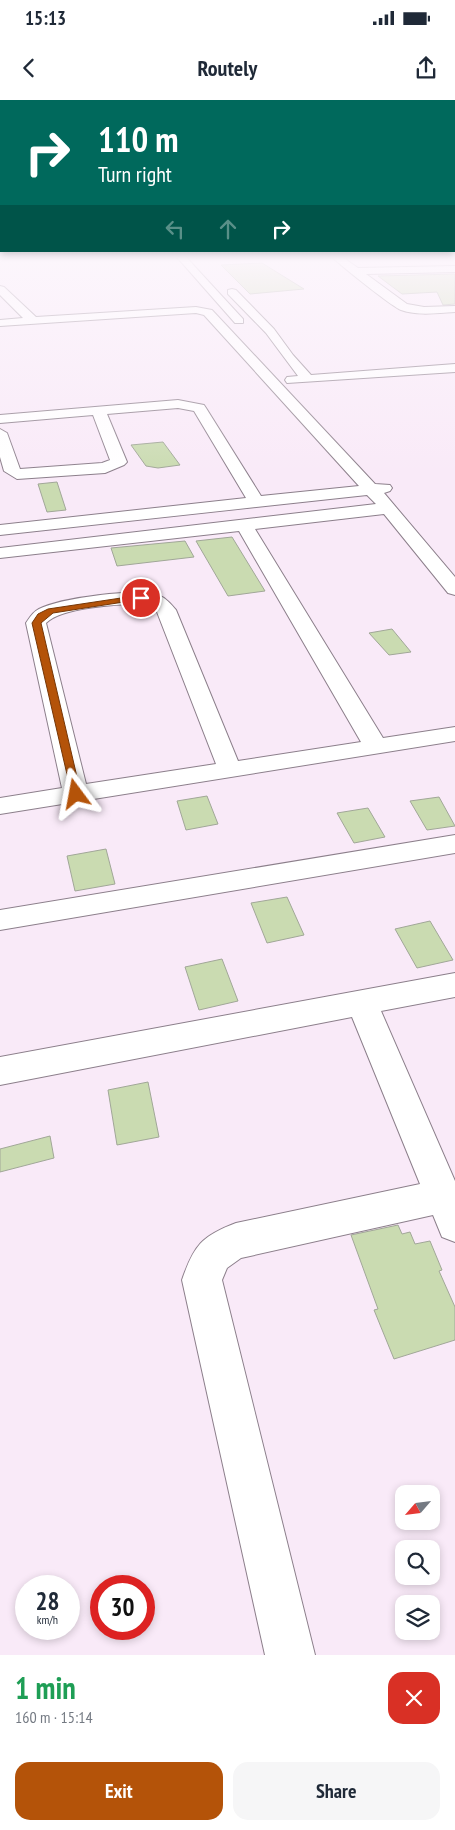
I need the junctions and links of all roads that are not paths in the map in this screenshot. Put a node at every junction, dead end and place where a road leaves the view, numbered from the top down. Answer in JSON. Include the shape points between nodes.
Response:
{"nodes":[{"id":1,"x":223,"y":329,"type":"edge"},
{"id":2,"x":245,"y":329,"type":"edge"},
{"id":3,"x":268,"y":329,"type":"edge"},
{"id":4,"x":247,"y":331,"type":"dead end"},
{"id":5,"x":273,"y":359,"type":"dead end"},
{"id":6,"x":455,"y":368,"type":"edge"},
{"id":7,"x":308,"y":379,"type":"junction"},
{"id":8,"x":292,"y":380,"type":"junction"},
{"id":9,"x":305,"y":394,"type":"dead end"},
{"id":10,"x":98,"y":410,"type":"junction"},
{"id":11,"x":0,"y":419,"type":"edge"},
{"id":12,"x":0,"y":433,"type":"edge"},
{"id":13,"x":378,"y":473,"type":"dead end"},
{"id":14,"x":371,"y":490,"type":"junction"},
{"id":15,"x":392,"y":497,"type":"junction"},
{"id":16,"x":257,"y":503,"type":"junction"},
{"id":17,"x":245,"y":526,"type":"junction"},
{"id":18,"x":0,"y":530,"type":"edge"},
{"id":19,"x":0,"y":553,"type":"edge"},
{"id":20,"x":455,"y":589,"type":"edge"},
{"id":21,"x":455,"y":734,"type":"edge"},
{"id":22,"x":376,"y":746,"type":"junction"},
{"id":23,"x":230,"y":770,"type":"junction"},
{"id":24,"x":76,"y":794,"type":"junction"},
{"id":25,"x":0,"y":806,"type":"edge"},
{"id":26,"x":455,"y":844,"type":"edge"},
{"id":27,"x":0,"y":920,"type":"edge"},
{"id":28,"x":455,"y":985,"type":"edge"},
{"id":29,"x":361,"y":1002,"type":"junction"},
{"id":30,"x":0,"y":1071,"type":"edge"},
{"id":31,"x":448,"y":1210,"type":"edge"},
{"id":32,"x":290,"y":1655,"type":"edge"}],
"edges":[{"from":1,"to":14,"type":"street"},
{"from":2,"to":4,"type":"street"},
{"from":3,"to":7,"type":"street","via":[[288,358]]},
{"from":5,"to":8,"type":"street"},
{"from":6,"to":7,"type":"street"},
{"from":7,"to":8,"type":"street"},
{"from":8,"to":9,"type":"street"},
{"from":10,"to":11,"type":"street"},
{"from":10,"to":12,"type":"street","via":[[119,462],[105,468],[17,474],[12,471]]},
{"from":10,"to":16,"type":"street","via":[[178,404],[199,408]]},
{"from":13,"to":15,"type":"street"},
{"from":14,"to":15,"type":"street"},
{"from":14,"to":16,"type":"street"},
{"from":15,"to":17,"type":"street"},
{"from":15,"to":20,"type":"street"},
{"from":16,"to":18,"type":"street"},
{"from":17,"to":19,"type":"street"},
{"from":17,"to":22,"type":"street"},
{"from":21,"to":22,"type":"street"},
{"from":22,"to":23,"type":"street"},
{"from":23,"to":24,"type":"street"},
{"from":23,"to":24,"type":"street","via":[[166,610],[151,599],[141,598],[89,604],[51,611],[36,623]]},
{"from":24,"to":25,"type":"street"},
{"from":26,"to":27,"type":"street"},
{"from":28,"to":29,"type":"street"},
{"from":29,"to":30,"type":"street"},
{"from":29,"to":31,"type":"street"},
{"from":31,"to":32,"type":"street","via":[[236,1241],[218,1249],[207,1263],[202,1280]]}]}
